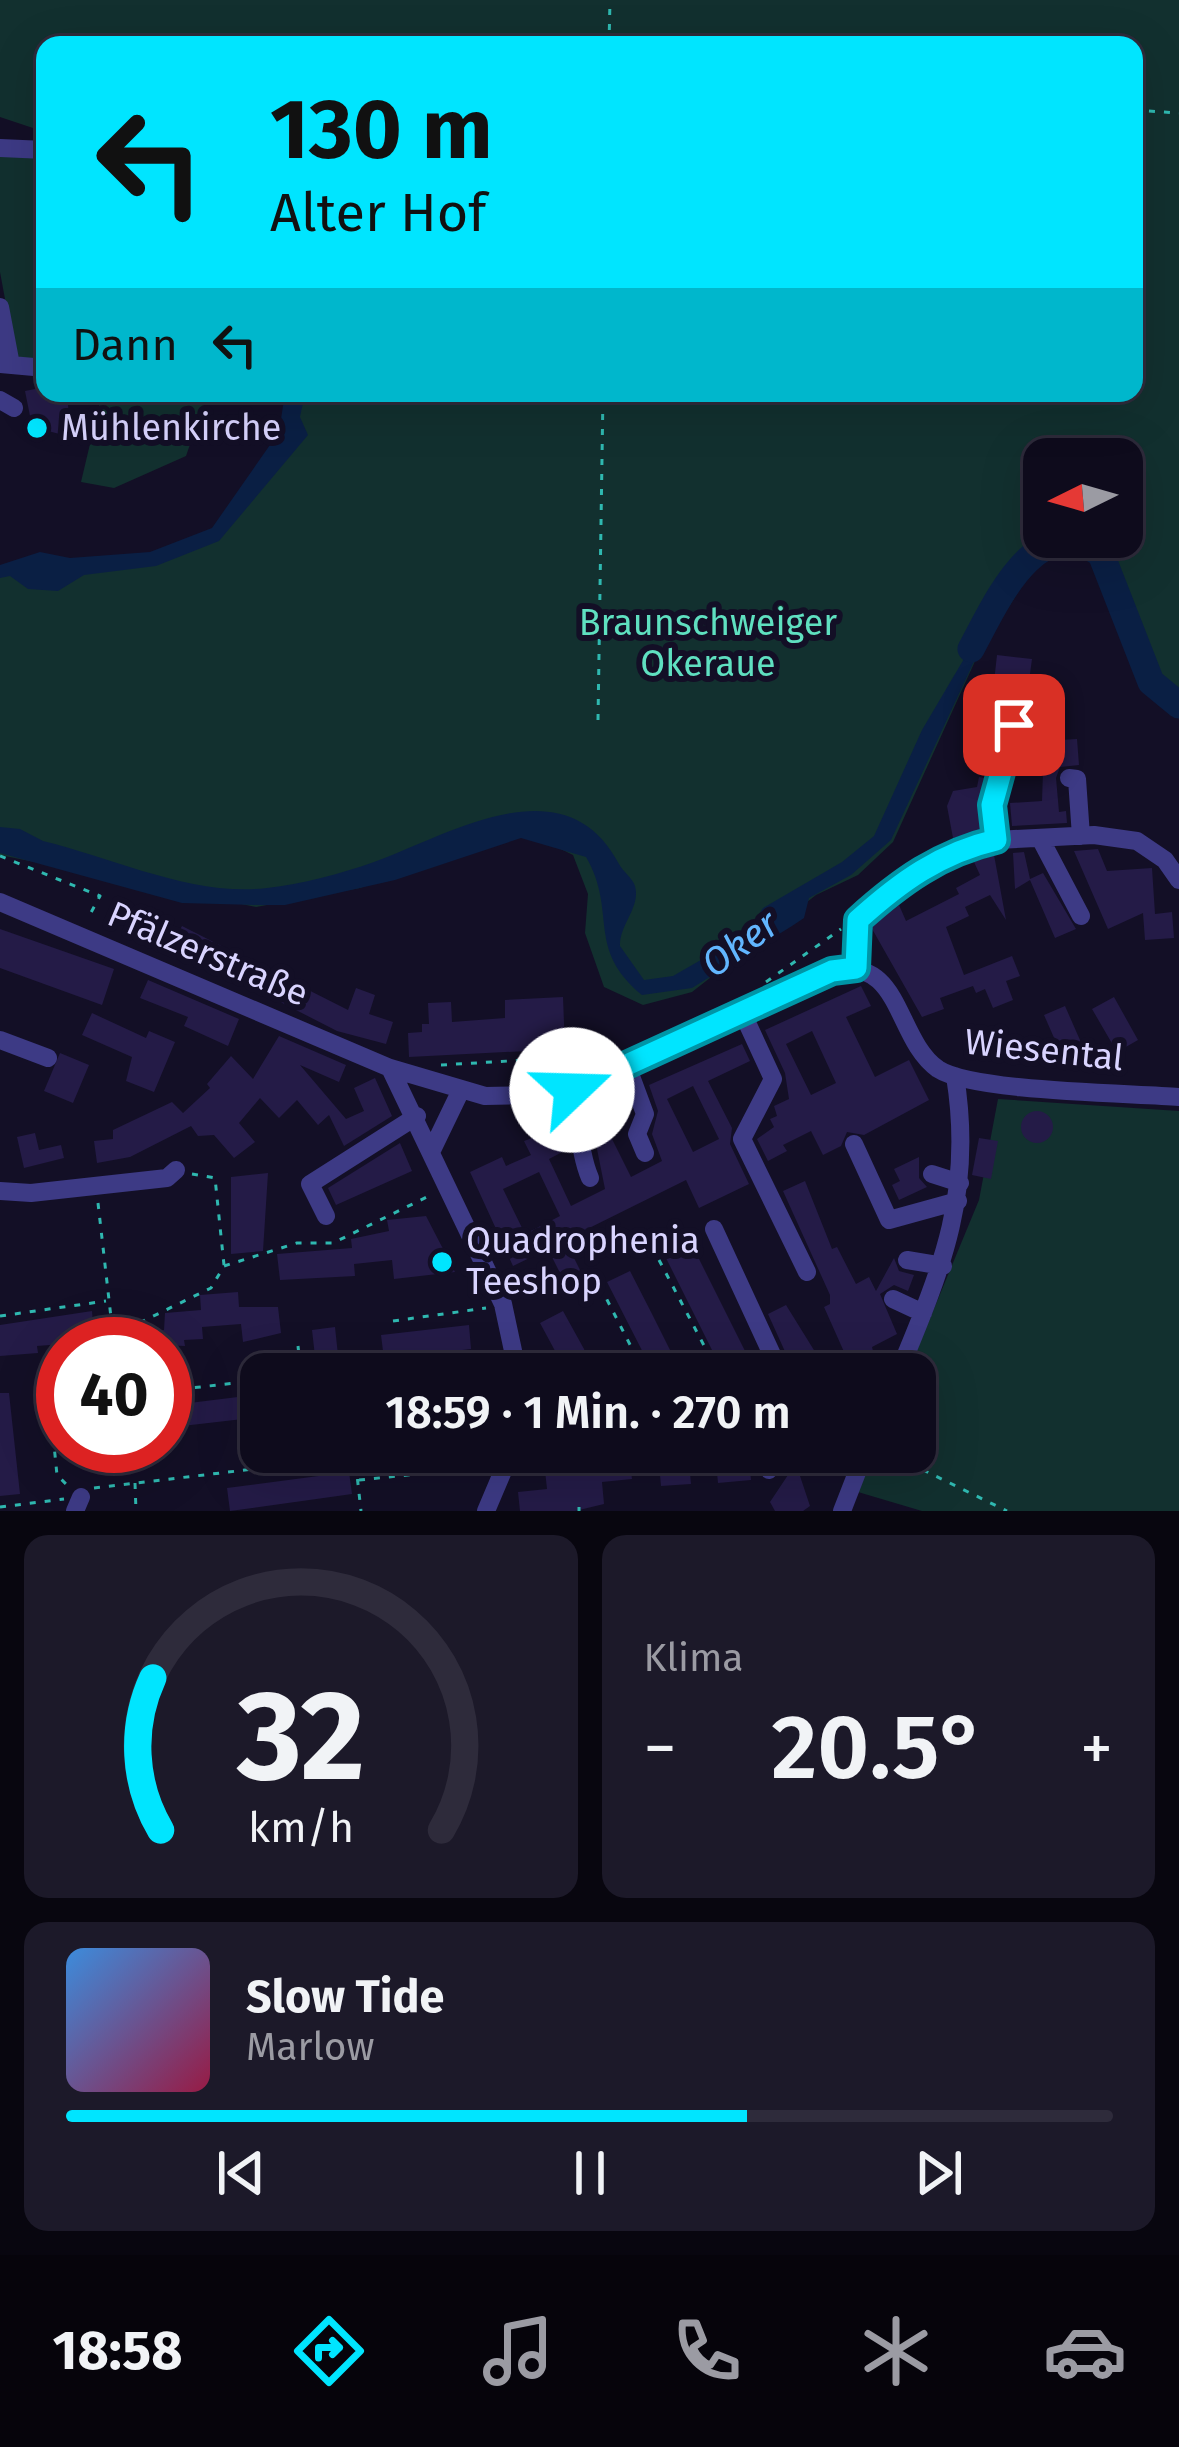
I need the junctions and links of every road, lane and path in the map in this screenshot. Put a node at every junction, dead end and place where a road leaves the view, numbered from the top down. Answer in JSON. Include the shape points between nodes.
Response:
{"nodes":[{"id":1,"x":610,"y":0,"type":"edge"},
{"id":2,"x":609,"y":36,"type":"edge"},
{"id":3,"x":1143,"y":111,"type":"edge"},
{"id":4,"x":1179,"y":113,"type":"edge"},
{"id":5,"x":0,"y":148,"type":"edge"},
{"id":6,"x":36,"y":150,"type":"edge"},
{"id":7,"x":0,"y":307,"type":"edge"},
{"id":8,"x":6,"y":364,"type":"edge"},
{"id":9,"x":36,"y":367,"type":"edge"},
{"id":10,"x":603,"y":402,"type":"edge"},
{"id":11,"x":598,"y":720,"type":"dead end"},
{"id":12,"x":1014,"y":725,"type":"dead end"},
{"id":13,"x":1069,"y":778,"type":"dead end"},
{"id":14,"x":1082,"y":836,"type":"junction"},
{"id":15,"x":1040,"y":838,"type":"junction"},
{"id":16,"x":996,"y":840,"type":"junction"},
{"id":17,"x":0,"y":856,"type":"edge"},
{"id":18,"x":1179,"y":880,"type":"edge"},
{"id":19,"x":0,"y":902,"type":"edge"},
{"id":20,"x":1082,"y":916,"type":"dead end"},
{"id":21,"x":858,"y":920,"type":"junction"},
{"id":22,"x":79,"y":934,"type":"junction"},
{"id":23,"x":856,"y":968,"type":"junction"},
{"id":24,"x":758,"y":989,"type":"dead end"},
{"id":25,"x":743,"y":1015,"type":"junction"},
{"id":26,"x":0,"y":1040,"type":"edge"},
{"id":27,"x":48,"y":1058,"type":"dead end"},
{"id":28,"x":621,"y":1062,"type":"junction"},
{"id":29,"x":435,"y":1066,"type":"dead end"},
{"id":30,"x":390,"y":1068,"type":"junction"},
{"id":31,"x":955,"y":1076,"type":"junction"},
{"id":32,"x":572,"y":1090,"type":"junction"},
{"id":33,"x":460,"y":1092,"type":"junction"},
{"id":34,"x":1179,"y":1097,"type":"edge"},
{"id":35,"x":417,"y":1116,"type":"junction"},
{"id":36,"x":854,"y":1144,"type":"dead end"},
{"id":37,"x":432,"y":1150,"type":"junction"},
{"id":38,"x":645,"y":1153,"type":"dead end"},
{"id":39,"x":176,"y":1170,"type":"joint"},
{"id":40,"x":932,"y":1174,"type":"dead end"},
{"id":41,"x":590,"y":1178,"type":"dead end"},
{"id":42,"x":448,"y":1187,"type":"junction"},
{"id":43,"x":96,"y":1188,"type":"junction"},
{"id":44,"x":0,"y":1191,"type":"edge"},
{"id":45,"x":959,"y":1192,"type":"junction"},
{"id":46,"x":326,"y":1216,"type":"dead end"},
{"id":47,"x":715,"y":1228,"type":"dead end"},
{"id":48,"x":659,"y":1260,"type":"dead end"},
{"id":49,"x":907,"y":1260,"type":"dead end"},
{"id":50,"x":224,"y":1266,"type":"junction"},
{"id":51,"x":943,"y":1266,"type":"junction"},
{"id":52,"x":807,"y":1271,"type":"dead end"},
{"id":53,"x":600,"y":1286,"type":"dead end"},
{"id":54,"x":893,"y":1299,"type":"dead end"},
{"id":55,"x":108,"y":1301,"type":"junction"},
{"id":56,"x":502,"y":1304,"type":"junction"},
{"id":57,"x":923,"y":1313,"type":"junction"},
{"id":58,"x":0,"y":1316,"type":"edge"},
{"id":59,"x":109,"y":1317,"type":"edge"},
{"id":60,"x":151,"y":1317,"type":"edge"},
{"id":61,"x":393,"y":1321,"type":"dead end"},
{"id":62,"x":298,"y":1346,"type":"dead end"},
{"id":63,"x":299,"y":1353,"type":"edge"},
{"id":64,"x":513,"y":1353,"type":"edge"},
{"id":65,"x":634,"y":1353,"type":"edge"},
{"id":66,"x":707,"y":1353,"type":"edge"},
{"id":67,"x":772,"y":1353,"type":"edge"},
{"id":68,"x":907,"y":1353,"type":"edge"},
{"id":69,"x":240,"y":1382,"type":"edge"},
{"id":70,"x":192,"y":1388,"type":"edge"},
{"id":71,"x":240,"y":1469,"type":"edge"},
{"id":72,"x":57,"y":1473,"type":"edge"},
{"id":73,"x":357,"y":1473,"type":"edge"},
{"id":74,"x":408,"y":1473,"type":"edge"},
{"id":75,"x":503,"y":1473,"type":"edge"},
{"id":76,"x":857,"y":1473,"type":"edge"},
{"id":77,"x":929,"y":1473,"type":"edge"},
{"id":78,"x":135,"y":1480,"type":"junction"},
{"id":79,"x":358,"y":1480,"type":"junction"},
{"id":80,"x":78,"y":1504,"type":"edge"},
{"id":81,"x":129,"y":1506,"type":"dead end"},
{"id":82,"x":0,"y":1507,"type":"edge"},
{"id":83,"x":136,"y":1508,"type":"edge"},
{"id":84,"x":361,"y":1511,"type":"edge"},
{"id":85,"x":486,"y":1511,"type":"edge"},
{"id":86,"x":842,"y":1511,"type":"edge"},
{"id":87,"x":1007,"y":1511,"type":"edge"}],
"edges":[{"from":1,"to":2,"type":"path"},
{"from":3,"to":4,"type":"path"},
{"from":5,"to":6,"type":"street"},
{"from":7,"to":8,"type":"street"},
{"from":8,"to":9,"type":"street"},
{"from":10,"to":11,"type":"path"},
{"from":12,"to":16,"type":"street","via":[[992,805]]},
{"from":13,"to":14,"type":"street","via":[[1077,779]]},
{"from":14,"to":15,"type":"street"},
{"from":14,"to":18,"type":"street","via":[[1137,841]]},
{"from":15,"to":16,"type":"street"},
{"from":15,"to":20,"type":"street"},
{"from":16,"to":21,"type":"street","via":[[929,864]]},
{"from":17,"to":22,"type":"path","via":[[100,896]]},
{"from":19,"to":22,"type":"street","name":"Pfälzerstraße"},
{"from":21,"to":23,"type":"street"},
{"from":21,"to":24,"type":"path"},
{"from":22,"to":30,"type":"street","name":"Pfälzerstraße"},
{"from":23,"to":25,"type":"street","name":"Pfälzerstraße","via":[[832,971]]},
{"from":23,"to":31,"type":"street","name":"Wiesental","via":[[881,980],[921,1051]]},
{"from":25,"to":28,"type":"street","name":"Pfälzerstraße"},
{"from":25,"to":52,"type":"street","via":[[773,1078],[742,1139]]},
{"from":26,"to":27,"type":"street"},
{"from":28,"to":29,"type":"path"},
{"from":28,"to":32,"type":"street","name":"Pfälzerstraße"},
{"from":28,"to":38,"type":"street","via":[[645,1114],[637,1134]]},
{"from":30,"to":33,"type":"street","name":"Pfälzerstraße"},
{"from":30,"to":35,"type":"street"},
{"from":31,"to":34,"type":"street","name":"Wiesental"},
{"from":31,"to":45,"type":"street","via":[[964,1138]]},
{"from":32,"to":33,"type":"street","name":"Pfälzerstraße","via":[[521,1097]]},
{"from":32,"to":41,"type":"street"},
{"from":33,"to":37,"type":"street"},
{"from":35,"to":37,"type":"street"},
{"from":35,"to":46,"type":"street","via":[[310,1184]]},
{"from":36,"to":45,"type":"street","via":[[889,1220]]},
{"from":37,"to":42,"type":"street"},
{"from":39,"to":43,"type":"street"},
{"from":39,"to":50,"type":"path","via":[[215,1178]]},
{"from":40,"to":45,"type":"street"},
{"from":42,"to":50,"type":"path","via":[[333,1243],[297,1243]]},
{"from":42,"to":56,"type":"street"},
{"from":43,"to":44,"type":"street"},
{"from":43,"to":55,"type":"path"},
{"from":45,"to":51,"type":"street"},
{"from":47,"to":67,"type":"street"},
{"from":48,"to":66,"type":"path"},
{"from":49,"to":51,"type":"street"},
{"from":50,"to":60,"type":"path","via":[[211,1288]]},
{"from":51,"to":57,"type":"street"},
{"from":53,"to":65,"type":"path"},
{"from":54,"to":57,"type":"street"},
{"from":55,"to":58,"type":"path"},
{"from":55,"to":59,"type":"path"},
{"from":56,"to":61,"type":"path"},
{"from":56,"to":64,"type":"street"},
{"from":57,"to":68,"type":"street"},
{"from":62,"to":63,"type":"path"},
{"from":69,"to":70,"type":"path"},
{"from":71,"to":78,"type":"path"},
{"from":72,"to":80,"type":"path"},
{"from":73,"to":79,"type":"path"},
{"from":74,"to":79,"type":"path"},
{"from":75,"to":85,"type":"street"},
{"from":76,"to":86,"type":"street"},
{"from":77,"to":87,"type":"path"},
{"from":78,"to":80,"type":"path","via":[[101,1484]]},
{"from":78,"to":83,"type":"path"},
{"from":79,"to":84,"type":"path"},
{"from":80,"to":82,"type":"path"},
{"from":81,"to":83,"type":"path"}]}
